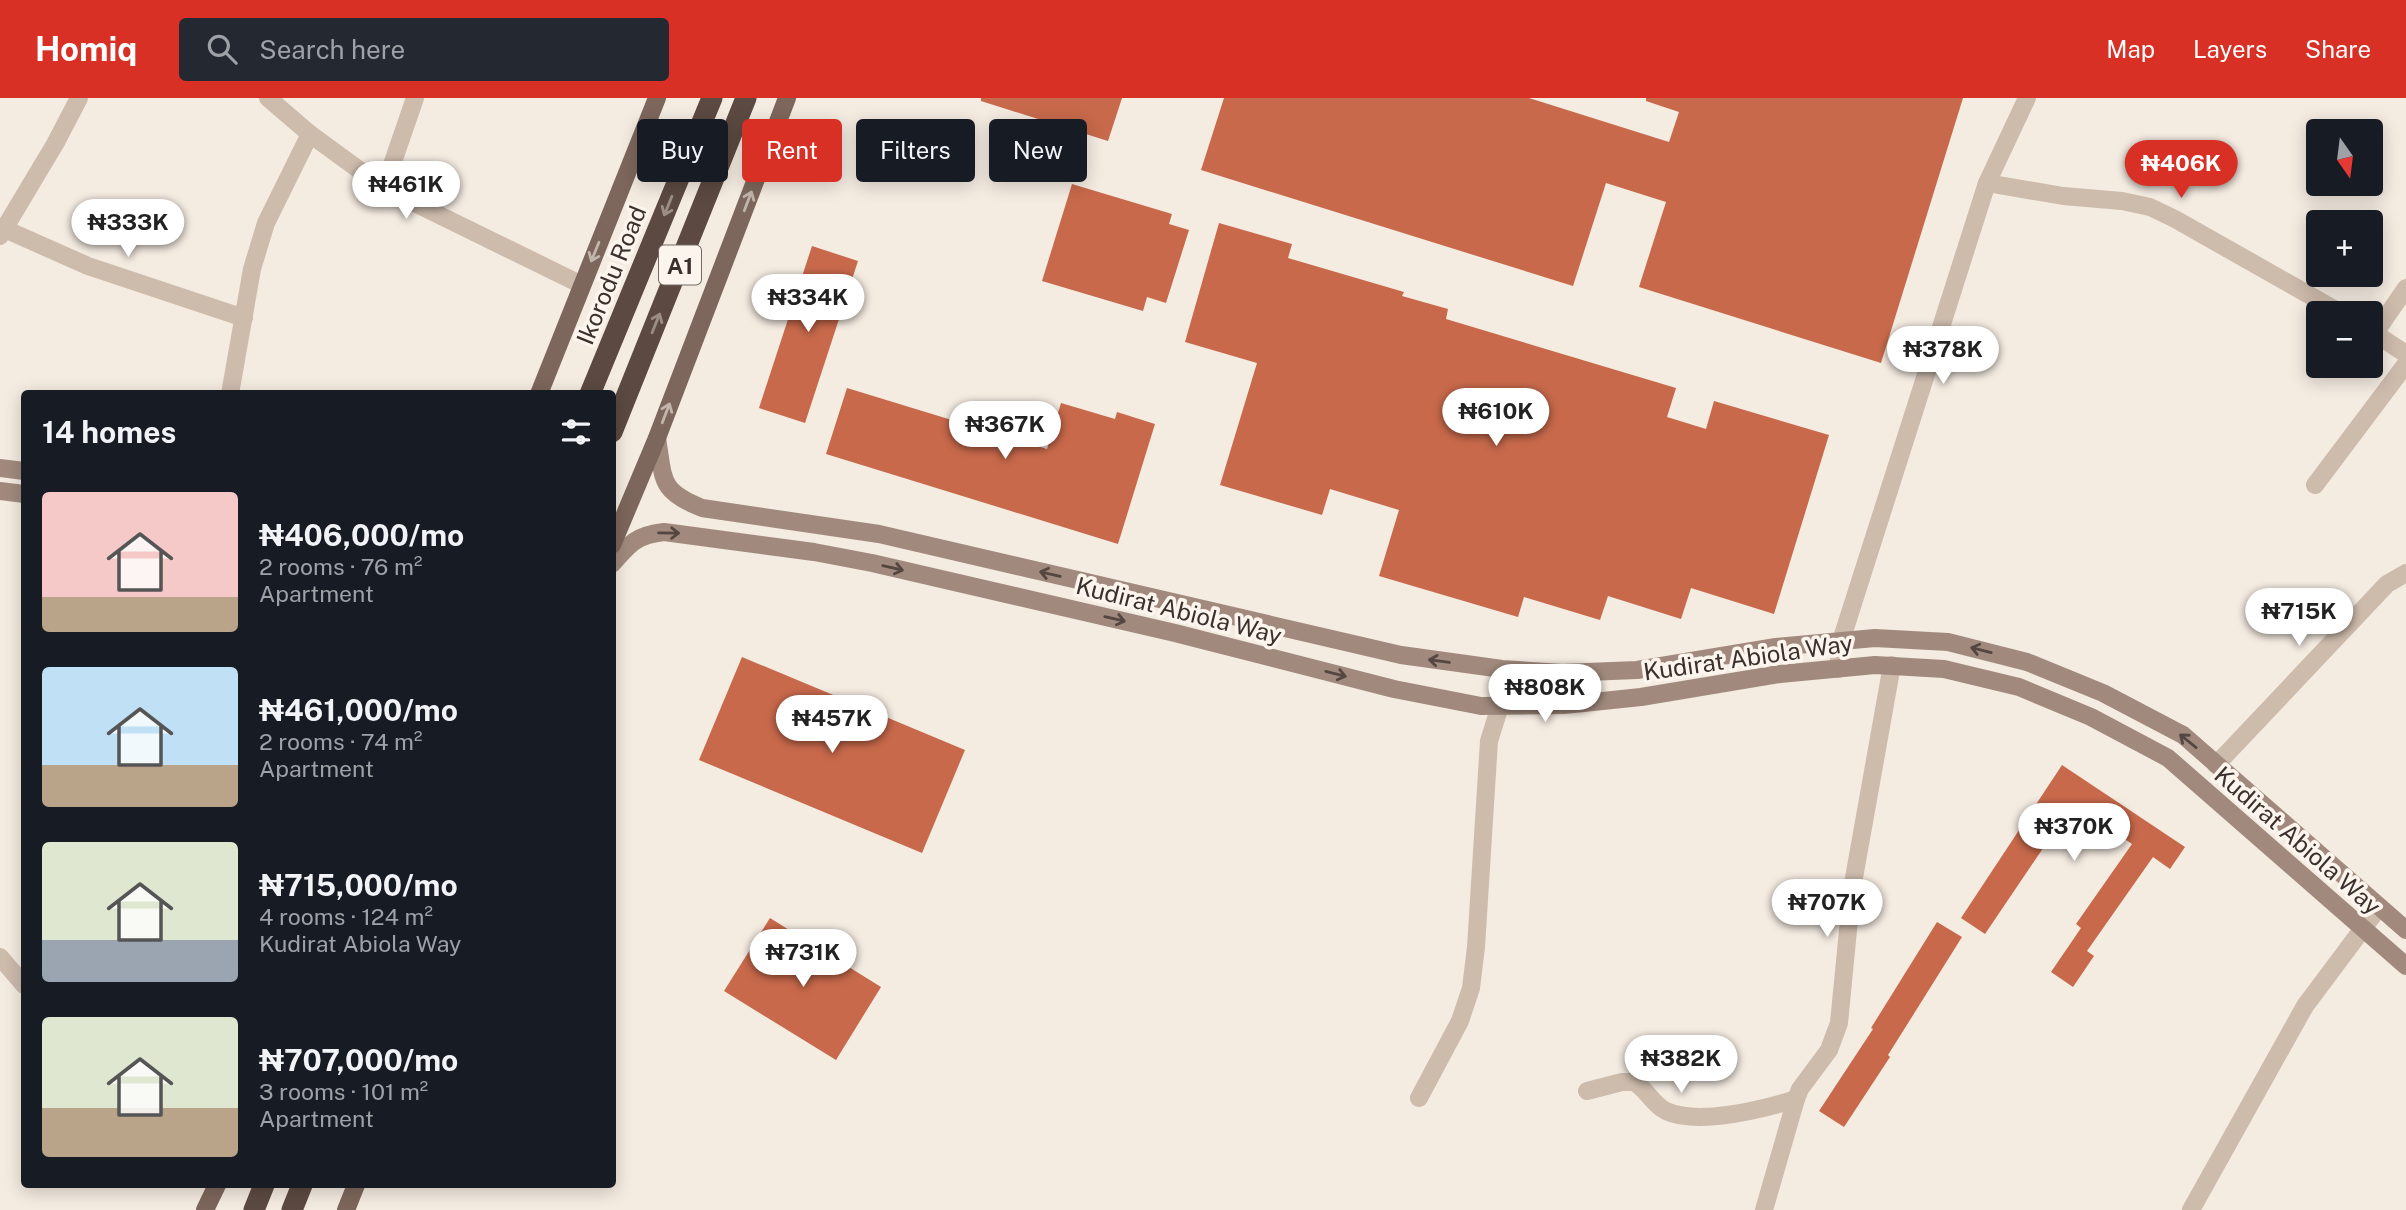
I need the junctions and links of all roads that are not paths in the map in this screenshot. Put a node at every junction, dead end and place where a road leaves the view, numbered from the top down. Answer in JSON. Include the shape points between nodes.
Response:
{"nodes":[{"id":1,"x":79,"y":98,"type":"edge"},
{"id":2,"x":268,"y":98,"type":"edge"},
{"id":3,"x":415,"y":98,"type":"edge"},
{"id":4,"x":657,"y":98,"type":"edge"},
{"id":5,"x":712,"y":98,"type":"edge"},
{"id":6,"x":746,"y":98,"type":"edge"},
{"id":7,"x":787,"y":98,"type":"edge"},
{"id":8,"x":2027,"y":98,"type":"edge"},
{"id":9,"x":310,"y":134,"type":"junction"},
{"id":10,"x":1987,"y":183,"type":"junction"},
{"id":11,"x":384,"y":188,"type":"junction"},
{"id":12,"x":1,"y":231,"type":"edge"},
{"id":13,"x":582,"y":285,"type":"junction"},
{"id":14,"x":2406,"y":288,"type":"edge"},
{"id":15,"x":2320,"y":301,"type":"edge"},
{"id":16,"x":244,"y":318,"type":"junction"},
{"id":17,"x":2383,"y":319,"type":"edge"},
{"id":18,"x":2383,"y":339,"type":"edge"},
{"id":19,"x":2406,"y":354,"type":"edge"},
{"id":20,"x":2406,"y":364,"type":"edge"},
{"id":21,"x":231,"y":390,"type":"edge"},
{"id":22,"x":541,"y":390,"type":"edge"},
{"id":23,"x":592,"y":390,"type":"edge"},
{"id":24,"x":616,"y":422,"type":"edge"},
{"id":25,"x":657,"y":438,"type":"junction"},
{"id":26,"x":0,"y":468,"type":"edge"},
{"id":27,"x":21,"y":471,"type":"edge"},
{"id":28,"x":2315,"y":485,"type":"dead end"},
{"id":29,"x":0,"y":491,"type":"edge"},
{"id":30,"x":21,"y":494,"type":"edge"},
{"id":31,"x":616,"y":535,"type":"edge"},
{"id":32,"x":616,"y":559,"type":"edge"},
{"id":33,"x":2406,"y":573,"type":"edge"},
{"id":34,"x":1841,"y":641,"type":"junction"},
{"id":35,"x":1892,"y":665,"type":"junction"},
{"id":36,"x":1838,"y":668,"type":"junction"},
{"id":37,"x":1500,"y":706,"type":"junction"},
{"id":38,"x":2216,"y":765,"type":"junction"},
{"id":39,"x":2379,"y":907,"type":"junction"},
{"id":40,"x":2362,"y":929,"type":"junction"},
{"id":41,"x":2406,"y":930,"type":"edge"},
{"id":42,"x":0,"y":957,"type":"edge"},
{"id":43,"x":2406,"y":965,"type":"edge"},
{"id":44,"x":21,"y":982,"type":"edge"},
{"id":45,"x":1587,"y":1091,"type":"dead end"},
{"id":46,"x":1419,"y":1098,"type":"dead end"},
{"id":47,"x":1796,"y":1099,"type":"junction"},
{"id":48,"x":216,"y":1188,"type":"edge"},
{"id":49,"x":263,"y":1188,"type":"edge"},
{"id":50,"x":301,"y":1188,"type":"edge"},
{"id":51,"x":355,"y":1188,"type":"edge"},
{"id":52,"x":205,"y":1210,"type":"edge"},
{"id":53,"x":254,"y":1210,"type":"edge"},
{"id":54,"x":292,"y":1210,"type":"edge"},
{"id":55,"x":346,"y":1210,"type":"edge"},
{"id":56,"x":1764,"y":1210,"type":"edge"},
{"id":57,"x":2192,"y":1210,"type":"edge"}],
"edges":[{"from":1,"to":12,"type":"street"},
{"from":2,"to":9,"type":"street"},
{"from":3,"to":11,"type":"street"},
{"from":4,"to":13,"type":"main road","name":"Ikorodu Road","one_way":true},
{"from":5,"to":23,"type":"highway","name":"Ikorodu Road","number":"A1","one_way":true},
{"from":24,"to":6,"type":"highway","number":"A1","one_way":true},
{"from":25,"to":7,"type":"main road","one_way":true},
{"from":8,"to":10,"type":"street"},
{"from":9,"to":11,"type":"street"},
{"from":9,"to":16,"type":"street","via":[[266,223]]},
{"from":10,"to":15,"type":"street","via":[[2150,207]]},
{"from":10,"to":34,"type":"street"},
{"from":11,"to":13,"type":"street"},
{"from":12,"to":16,"type":"street","via":[[88,266]]},
{"from":13,"to":22,"type":"main road","name":"Ikorodu Road"},
{"from":14,"to":17,"type":"street"},
{"from":16,"to":21,"type":"street"},
{"from":18,"to":19,"type":"street"},
{"from":20,"to":28,"type":"street"},
{"from":25,"to":31,"type":"main road"},
{"from":34,"to":25,"type":"main road","name":"Kudirat Abiola Way","one_way":true,"via":[[1637,670],[1562,673],[1401,655],[879,534],[702,508],[680,500],[669,490]]},
{"from":26,"to":27,"type":"main road"},
{"from":29,"to":30,"type":"main road"},
{"from":32,"to":37,"type":"main road","name":"Kudirat Abiola Way","one_way":true,"via":[[645,534],[664,532],[814,552],[1175,633],[1394,689]]},
{"from":33,"to":38,"type":"street","via":[[2387,584]]},
{"from":34,"to":36,"type":"street"},
{"from":38,"to":34,"type":"main road","name":"Kudirat Abiola Way","one_way":true,"via":[[2183,735],[2103,693],[2027,662],[1948,642]]},
{"from":35,"to":36,"type":"main road","name":"Kudirat Abiola Way"},
{"from":35,"to":40,"type":"main road","name":"Kudirat Abiola Way","via":[[1944,669],[2019,687],[2091,717],[2168,758]]},
{"from":35,"to":47,"type":"street","via":[[1852,890],[1839,1023],[1829,1050]]},
{"from":36,"to":37,"type":"main road","name":"Kudirat Abiola Way","via":[[1641,697]]},
{"from":37,"to":46,"type":"street","via":[[1489,741],[1471,988],[1460,1021]]},
{"from":38,"to":39,"type":"main road","name":"Kudirat Abiola Way"},
{"from":39,"to":40,"type":"street"},
{"from":39,"to":41,"type":"main road","name":"Kudirat Abiola Way"},
{"from":40,"to":43,"type":"main road","name":"Kudirat Abiola Way"},
{"from":40,"to":57,"type":"street","via":[[2305,1006]]},
{"from":42,"to":44,"type":"street"},
{"from":45,"to":47,"type":"street","via":[[1633,1082],[1663,1109],[1692,1116],[1751,1110]]},
{"from":47,"to":56,"type":"street"},
{"from":48,"to":52,"type":"main road"},
{"from":49,"to":53,"type":"highway"},
{"from":50,"to":54,"type":"highway"},
{"from":51,"to":55,"type":"main road"}]}
